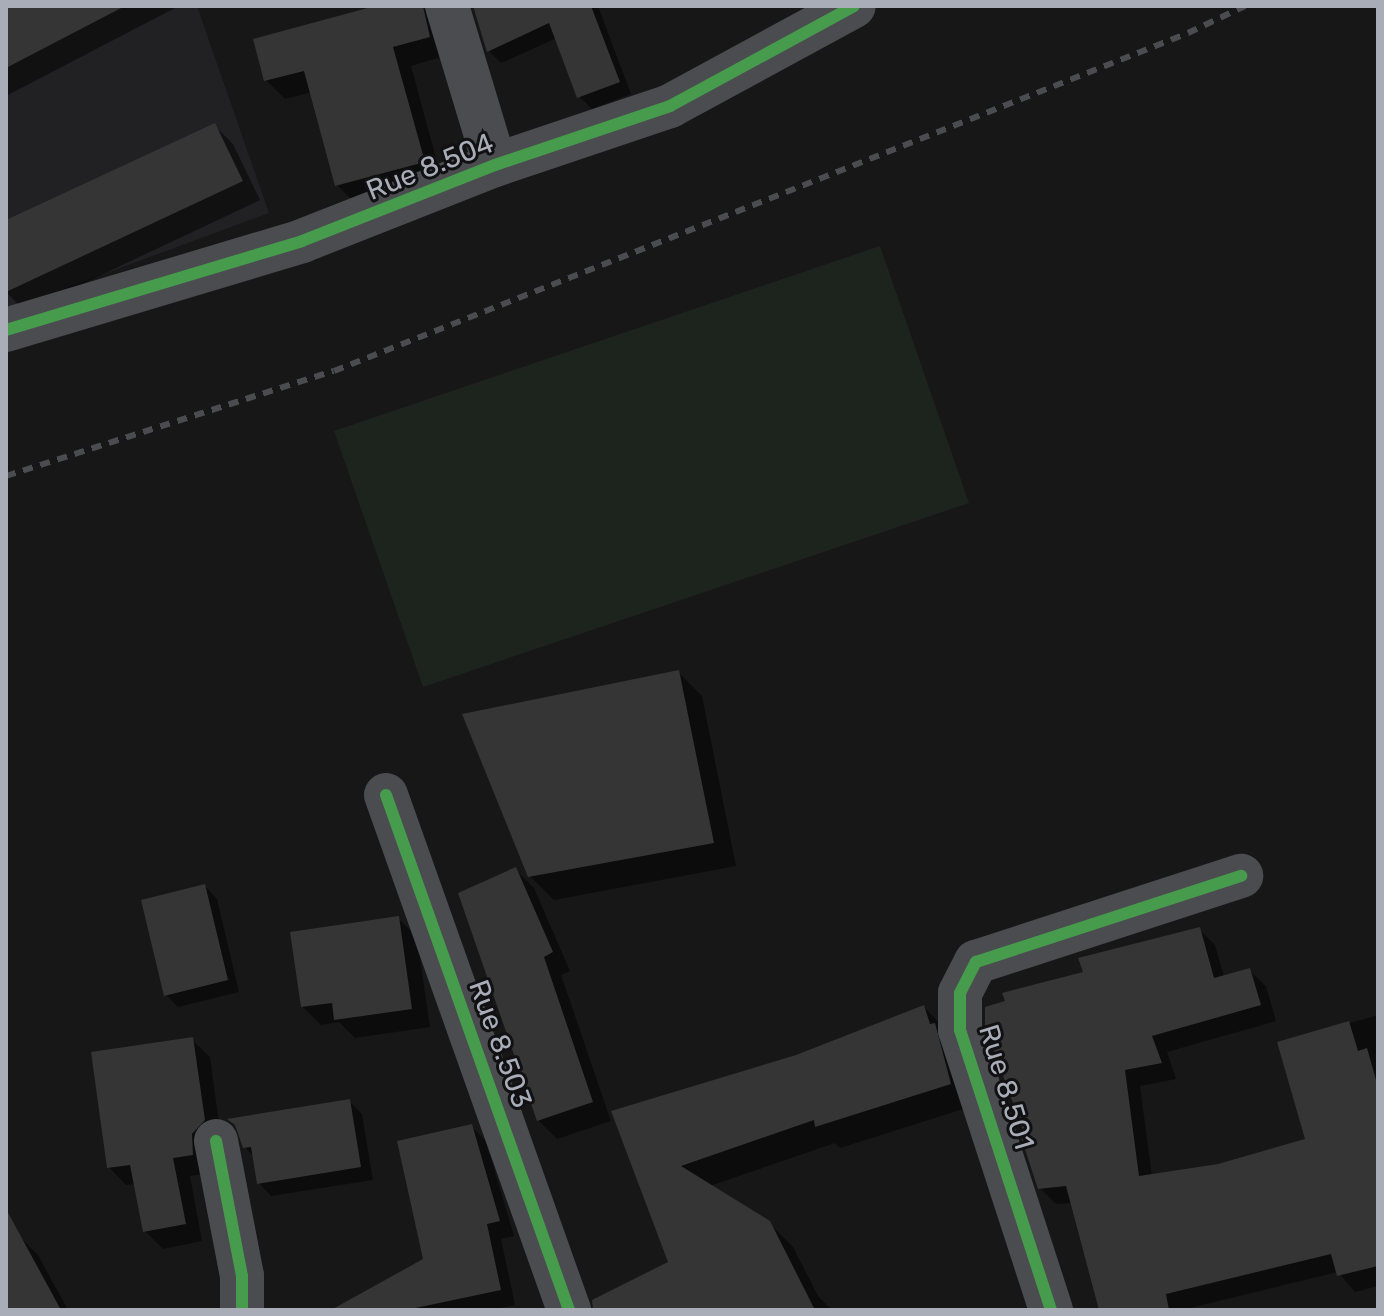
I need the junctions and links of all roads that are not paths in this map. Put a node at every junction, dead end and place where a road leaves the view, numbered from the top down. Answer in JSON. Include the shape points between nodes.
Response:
{"nodes":[{"id":1,"x":447,"y":6,"type":"edge"},
{"id":2,"x":854,"y":6,"type":"edge"},
{"id":3,"x":495,"y":165,"type":"junction"},
{"id":4,"x":6,"y":330,"type":"edge"},
{"id":5,"x":386,"y":795,"type":"dead end"},
{"id":6,"x":1241,"y":876,"type":"dead end"},
{"id":7,"x":216,"y":1141,"type":"dead end"},
{"id":8,"x":242,"y":1310,"type":"edge"},
{"id":9,"x":569,"y":1310,"type":"edge"},
{"id":10,"x":1051,"y":1310,"type":"edge"}],
"edges":[{"from":1,"to":3,"type":"street"},
{"from":2,"to":3,"type":"street","name":"Rue 8.504","via":[[670,106]]},
{"from":3,"to":4,"type":"street","name":"Rue 8.504","via":[[302,241]]},
{"from":5,"to":9,"type":"street","name":"Rue 8.503"},
{"from":6,"to":10,"type":"street","name":"Rue 8.501","via":[[976,962],[960,993],[960,1030]]},
{"from":7,"to":8,"type":"street","via":[[242,1276]]}]}
